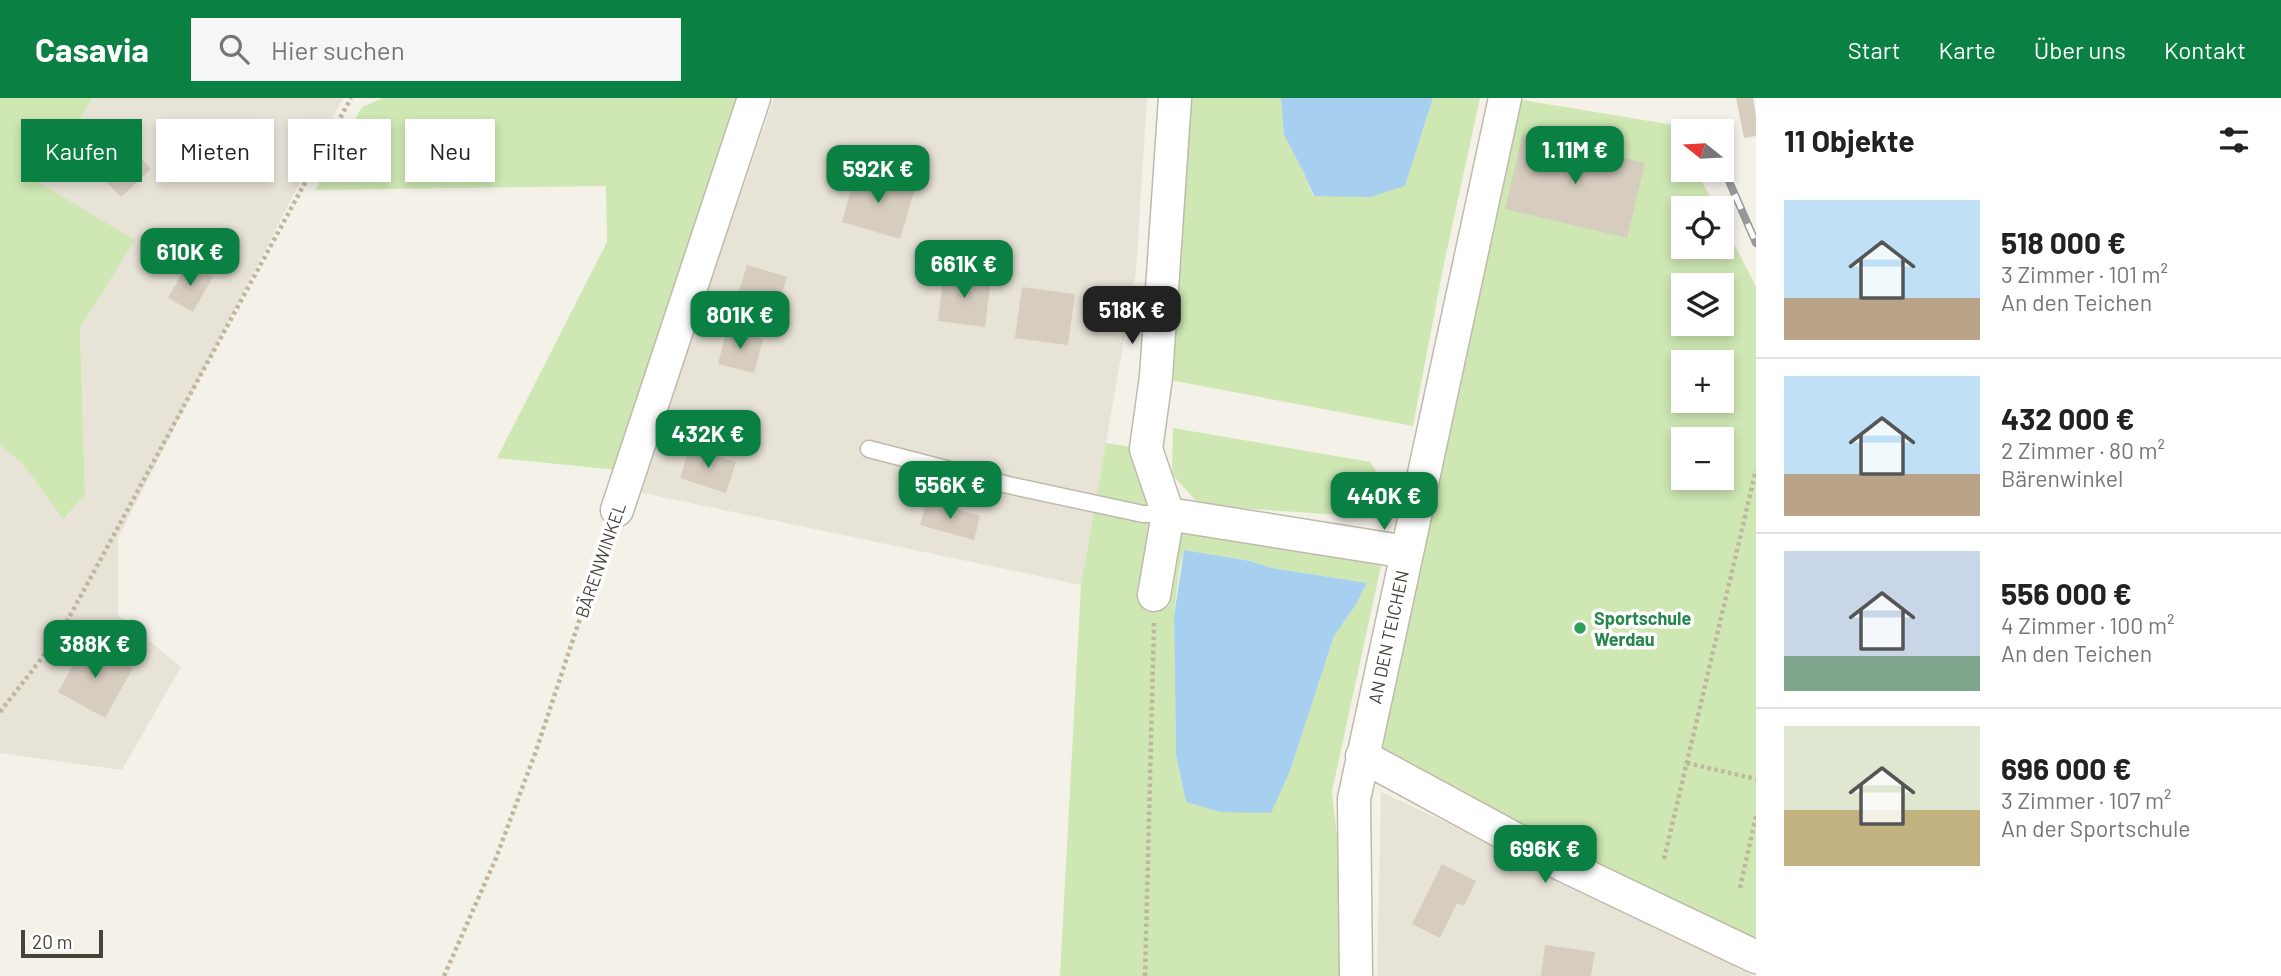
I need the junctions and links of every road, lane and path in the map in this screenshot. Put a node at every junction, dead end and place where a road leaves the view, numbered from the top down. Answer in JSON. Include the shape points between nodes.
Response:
{"nodes":[{"id":1,"x":351,"y":98,"type":"edge"},
{"id":2,"x":754,"y":98,"type":"edge"},
{"id":3,"x":1175,"y":98,"type":"edge"},
{"id":4,"x":1505,"y":98,"type":"edge"},
{"id":5,"x":869,"y":449,"type":"dead end"},
{"id":6,"x":1756,"y":470,"type":"edge"},
{"id":7,"x":617,"y":510,"type":"joint"},
{"id":8,"x":1168,"y":514,"type":"junction"},
{"id":9,"x":1407,"y":551,"type":"junction"},
{"id":10,"x":1154,"y":595,"type":"joint"},
{"id":11,"x":0,"y":712,"type":"edge"},
{"id":12,"x":1362,"y":756,"type":"junction"},
{"id":13,"x":1687,"y":763,"type":"junction"},
{"id":14,"x":1756,"y":779,"type":"edge"},
{"id":15,"x":1756,"y":816,"type":"edge"},
{"id":16,"x":1664,"y":859,"type":"dead end"},
{"id":17,"x":1740,"y":888,"type":"dead end"},
{"id":18,"x":1756,"y":957,"type":"edge"},
{"id":19,"x":444,"y":976,"type":"edge"},
{"id":20,"x":1145,"y":976,"type":"edge"},
{"id":21,"x":1356,"y":976,"type":"edge"}],
"edges":[{"from":1,"to":11,"type":"path","via":[[59,636]]},
{"from":2,"to":7,"type":"street","name":"BÄRENWINKEL"},
{"from":3,"to":8,"type":"street","via":[[1156,377],[1146,449]]},
{"from":4,"to":9,"type":"street","name":"AN DEN TEICHEN"},
{"from":5,"to":8,"type":"lane","via":[[1008,485],[1143,514]]},
{"from":6,"to":13,"type":"path"},
{"from":7,"to":19,"type":"path","name":"BÄRENWINKEL","via":[[527,775]]},
{"from":8,"to":9,"type":"street"},
{"from":8,"to":10,"type":"street"},
{"from":9,"to":12,"type":"street","name":"AN DEN TEICHEN"},
{"from":10,"to":20,"type":"path"},
{"from":12,"to":18,"type":"street","via":[[1563,865]]},
{"from":12,"to":21,"type":"street","name":"AN DEN TEICHEN","via":[[1354,799]]},
{"from":13,"to":14,"type":"path"},
{"from":13,"to":16,"type":"path"},
{"from":15,"to":17,"type":"path"}]}
